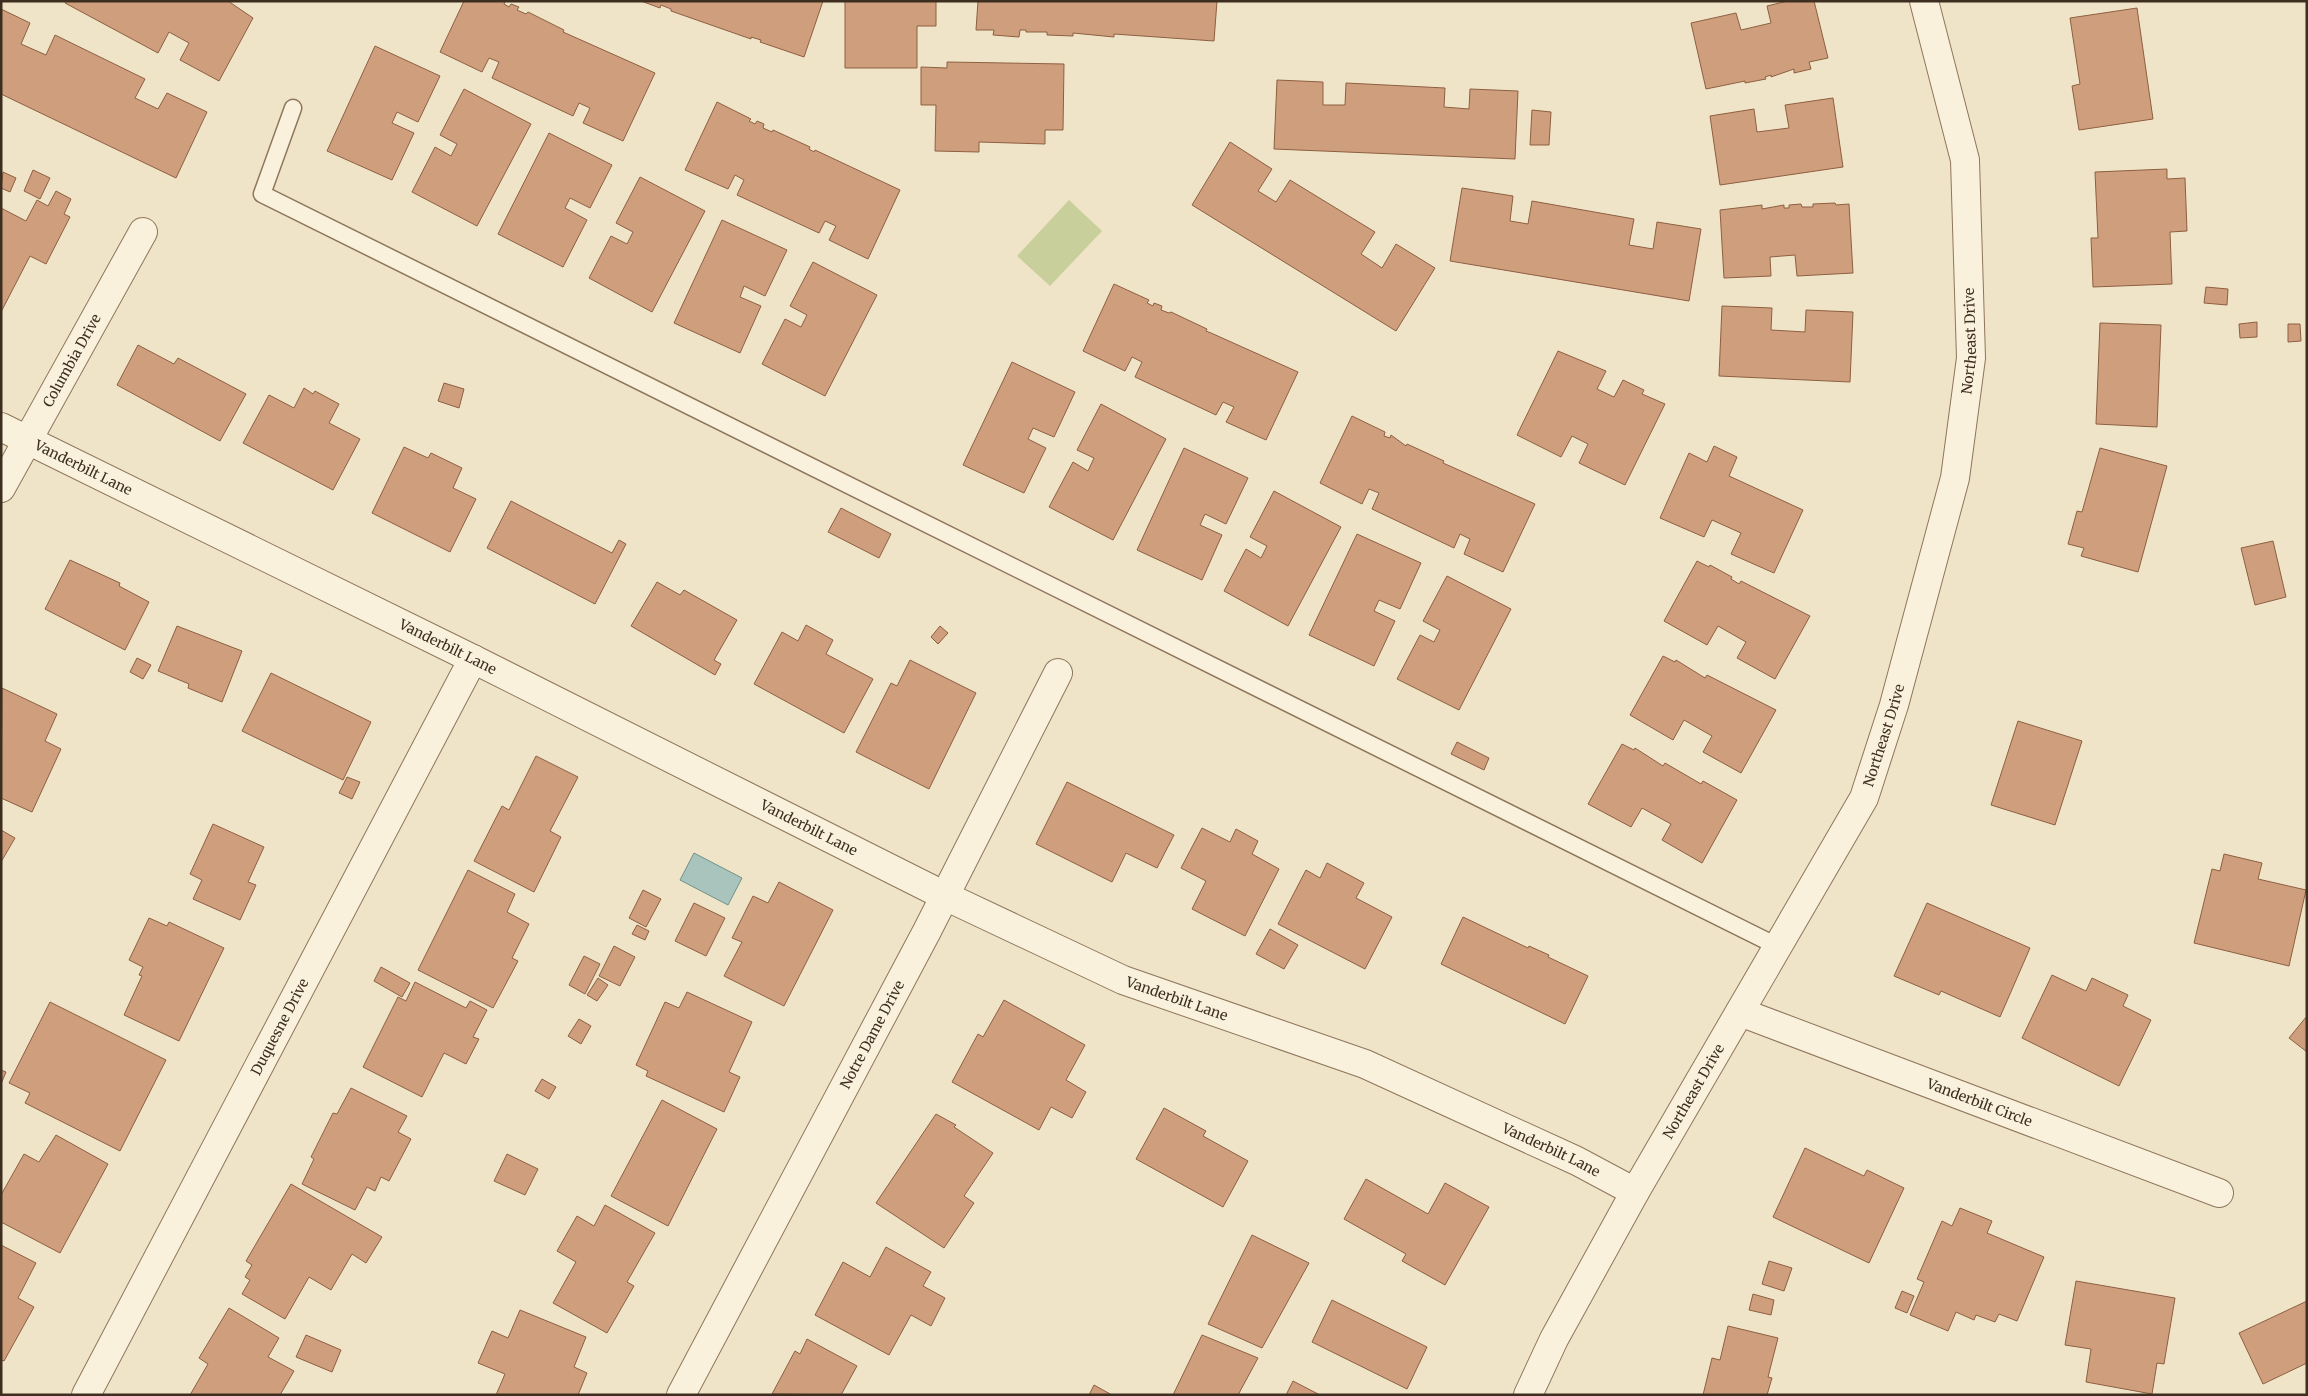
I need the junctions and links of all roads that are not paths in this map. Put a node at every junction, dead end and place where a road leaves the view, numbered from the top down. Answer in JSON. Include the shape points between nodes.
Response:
{"nodes":[{"id":1,"x":1924,"y":1,"type":"edge"},
{"id":2,"x":293,"y":108,"type":"dead end"},
{"id":3,"x":143,"y":232,"type":"dead end"},
{"id":4,"x":1,"y":426,"type":"edge"},
{"id":5,"x":26,"y":439,"type":"junction"},
{"id":6,"x":1,"y":488,"type":"edge"},
{"id":7,"x":474,"y":659,"type":"junction"},
{"id":8,"x":1058,"y":673,"type":"dead end"},
{"id":9,"x":945,"y":896,"type":"junction"},
{"id":10,"x":1777,"y":946,"type":"junction"},
{"id":11,"x":1740,"y":1012,"type":"junction"},
{"id":12,"x":1635,"y":1192,"type":"junction"},
{"id":13,"x":2219,"y":1193,"type":"dead end"},
{"id":14,"x":86,"y":1395,"type":"edge"},
{"id":15,"x":681,"y":1395,"type":"edge"},
{"id":16,"x":1528,"y":1395,"type":"edge"}],
"edges":[{"from":1,"to":10,"type":"street","name":"Northeast Drive","via":[[1965,160],[1971,358],[1956,478],[1894,705],[1864,798]]},
{"from":2,"to":10,"type":"lane","via":[[262,194]]},
{"from":3,"to":5,"type":"street","name":"Columbia Drive"},
{"from":4,"to":5,"type":"street","name":"Vanderbilt Lane"},
{"from":5,"to":6,"type":"street","name":"Columbia Drive"},
{"from":5,"to":7,"type":"street","name":"Vanderbilt Lane"},
{"from":7,"to":9,"type":"street","name":"Vanderbilt Lane"},
{"from":7,"to":14,"type":"street","name":"Duquesne Drive"},
{"from":8,"to":9,"type":"street","name":"Notre Dame Drive"},
{"from":9,"to":12,"type":"street","name":"Vanderbilt Lane","via":[[1123,980],[1366,1064],[1577,1161]]},
{"from":9,"to":15,"type":"street","name":"Notre Dame Drive"},
{"from":10,"to":11,"type":"street","name":"Northeast Drive"},
{"from":11,"to":12,"type":"street","name":"Northeast Drive"},
{"from":11,"to":13,"type":"street","name":"Vanderbilt Circle"},
{"from":12,"to":16,"type":"street","name":"Northeast Drive","via":[[1554,1339]]}]}
